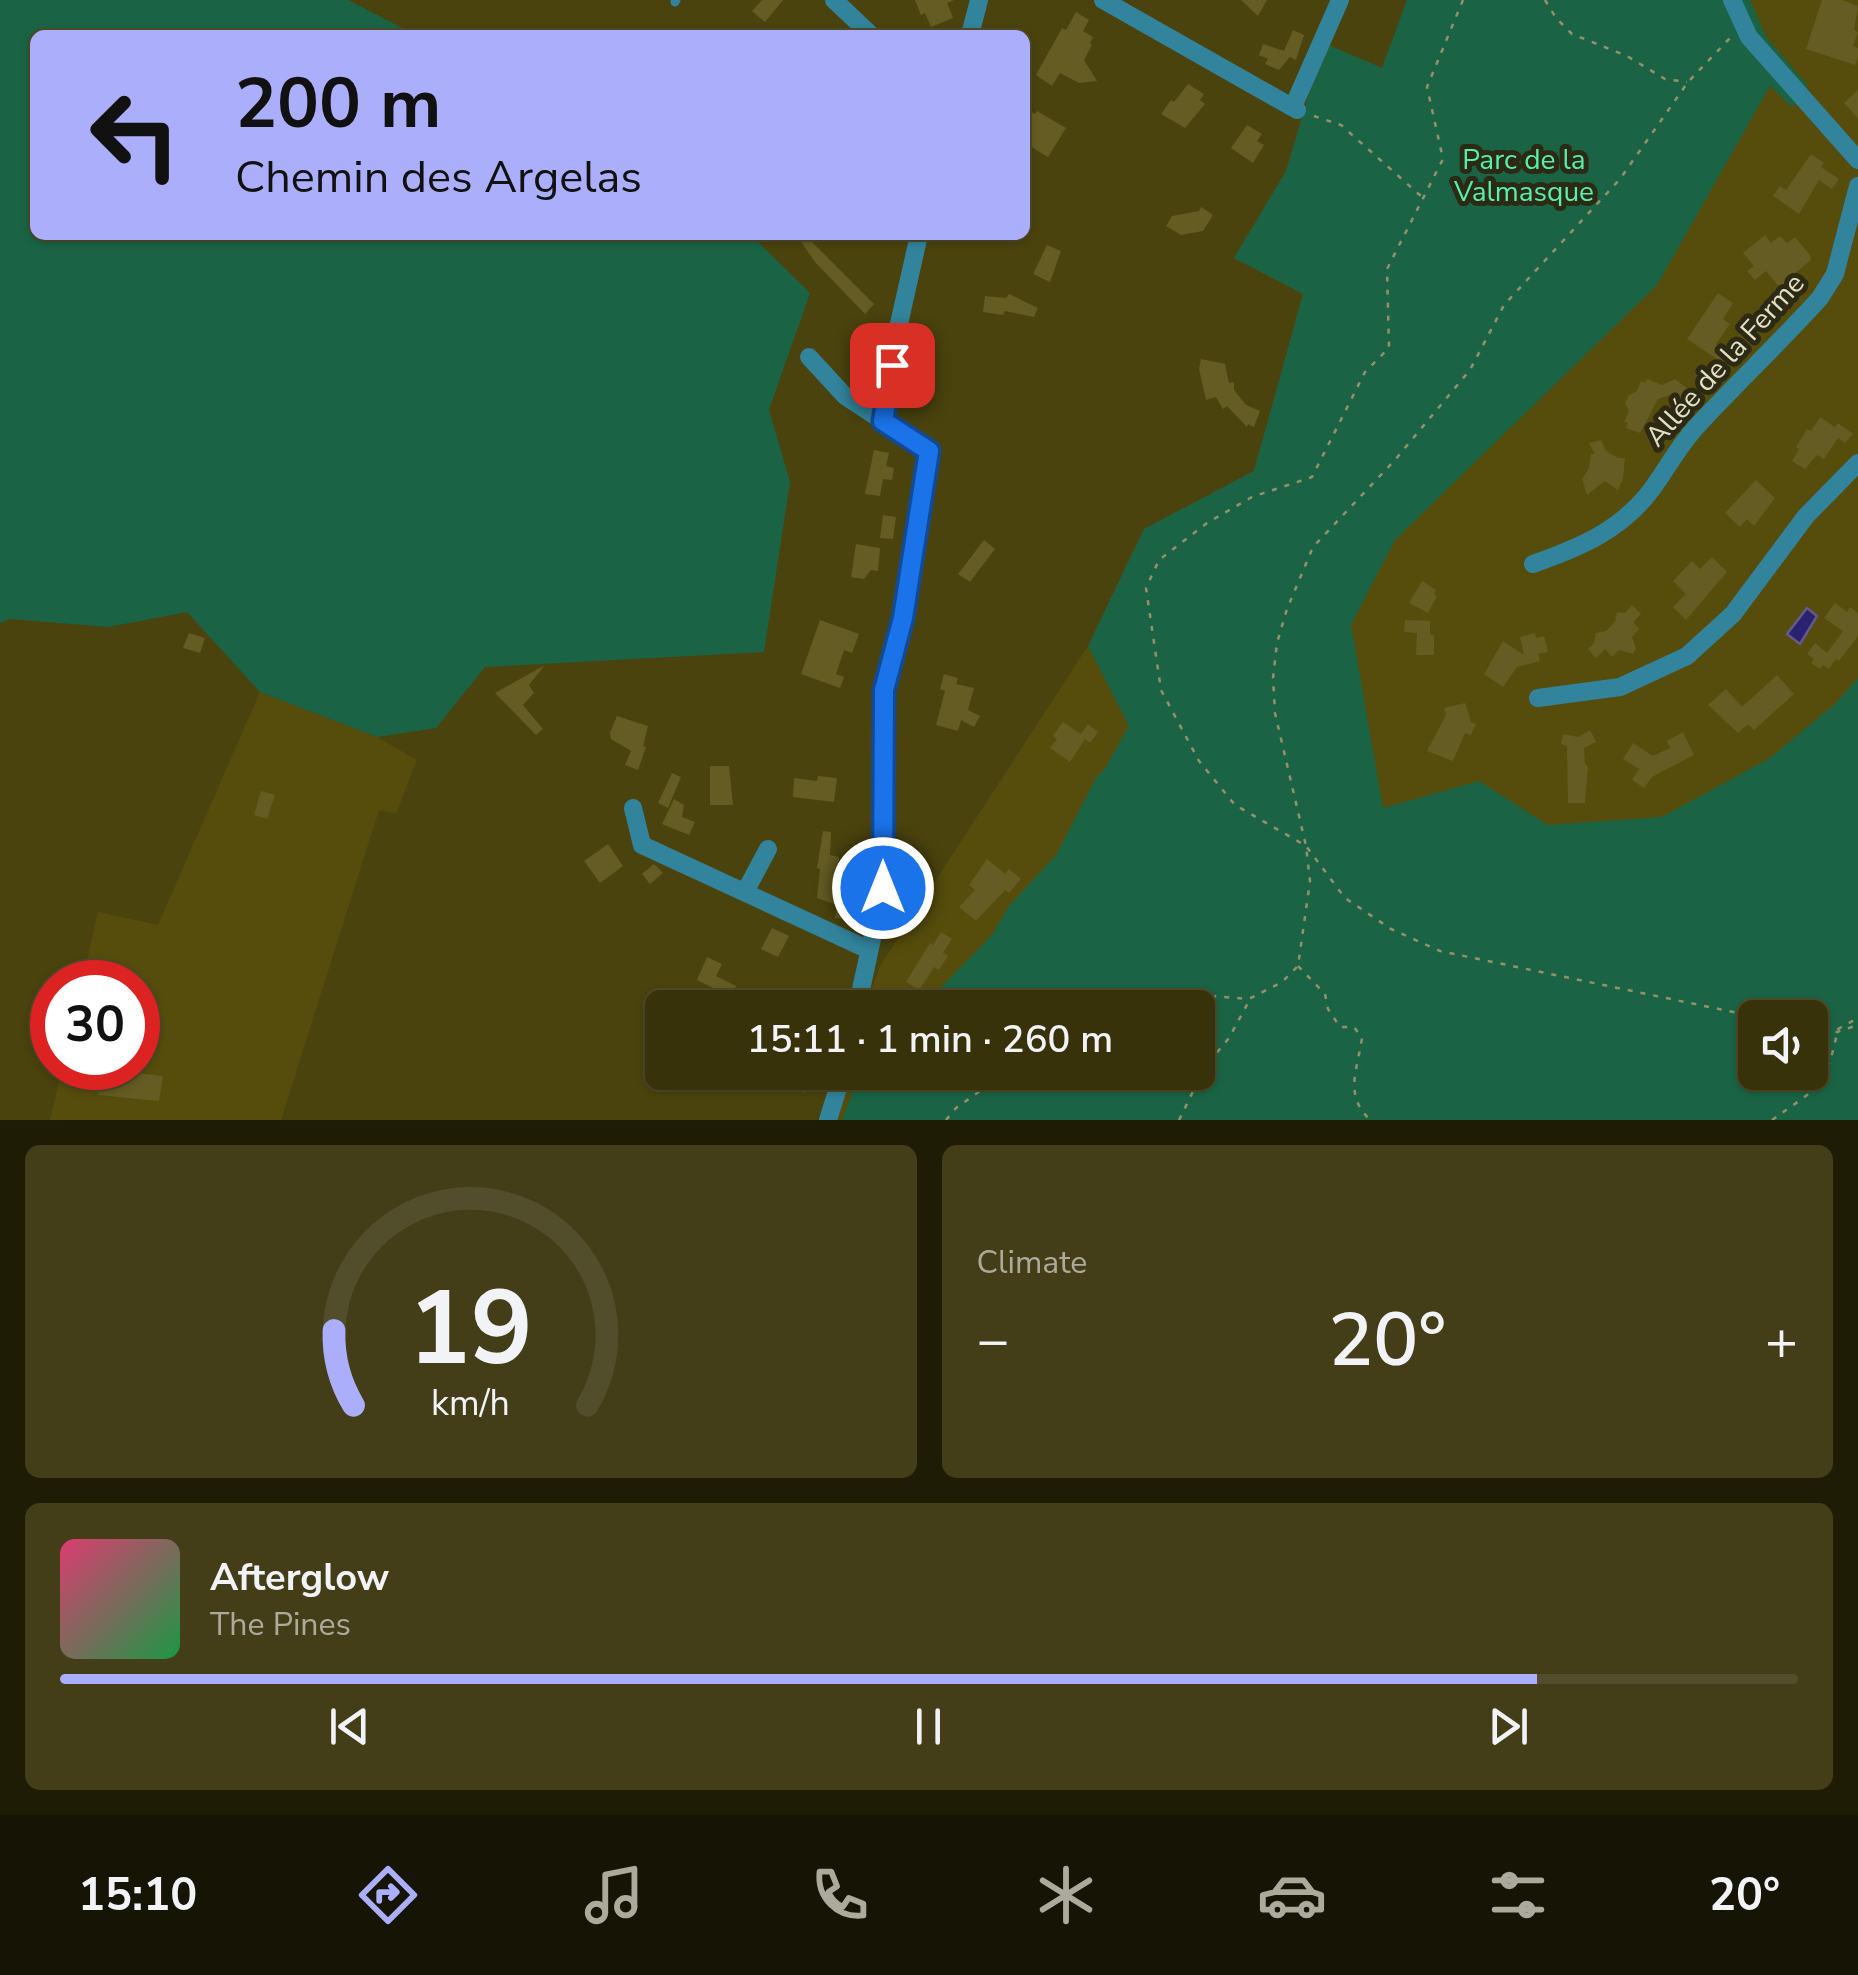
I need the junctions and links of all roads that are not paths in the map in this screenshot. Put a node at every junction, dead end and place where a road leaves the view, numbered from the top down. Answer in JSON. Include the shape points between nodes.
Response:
{"nodes":[{"id":1,"x":834,"y":0,"type":"edge"},
{"id":2,"x":978,"y":0,"type":"edge"},
{"id":3,"x":1103,"y":0,"type":"edge"},
{"id":4,"x":1340,"y":0,"type":"edge"},
{"id":5,"x":1732,"y":0,"type":"edge"},
{"id":6,"x":866,"y":30,"type":"edge"},
{"id":7,"x":971,"y":30,"type":"edge"},
{"id":8,"x":1858,"y":160,"type":"edge"},
{"id":9,"x":1858,"y":186,"type":"edge"},
{"id":10,"x":918,"y":240,"type":"edge"},
{"id":11,"x":809,"y":357,"type":"dead end"},
{"id":12,"x":883,"y":421,"type":"junction"},
{"id":13,"x":1858,"y":462,"type":"edge"},
{"id":14,"x":1533,"y":564,"type":"dead end"},
{"id":15,"x":1538,"y":698,"type":"dead end"},
{"id":16,"x":633,"y":808,"type":"dead end"},
{"id":17,"x":768,"y":849,"type":"dead end"},
{"id":18,"x":745,"y":892,"type":"junction"},
{"id":19,"x":867,"y":949,"type":"junction"},
{"id":20,"x":860,"y":990,"type":"edge"},
{"id":21,"x":837,"y":1090,"type":"edge"},
{"id":22,"x":828,"y":1120,"type":"edge"}],
"edges":[{"from":1,"to":6,"type":"street"},
{"from":2,"to":7,"type":"street"},
{"from":3,"to":4,"type":"street","via":[[1295,108]]},
{"from":5,"to":8,"type":"street","via":[[1749,37]]},
{"from":9,"to":14,"type":"street","name":"Allée de la Ferme","via":[[1836,274],[1820,298],[1696,427],[1614,528]]},
{"from":10,"to":12,"type":"street"},
{"from":11,"to":12,"type":"street","via":[[845,396]]},
{"from":12,"to":19,"type":"street","via":[[929,451],[903,618],[884,690],[883,888]]},
{"from":13,"to":15,"type":"street","via":[[1806,516],[1734,614],[1688,656],[1620,688]]},
{"from":16,"to":18,"type":"street","via":[[642,844]]},
{"from":17,"to":18,"type":"street"},
{"from":18,"to":19,"type":"street"},
{"from":19,"to":20,"type":"street"},
{"from":21,"to":22,"type":"street"}]}
